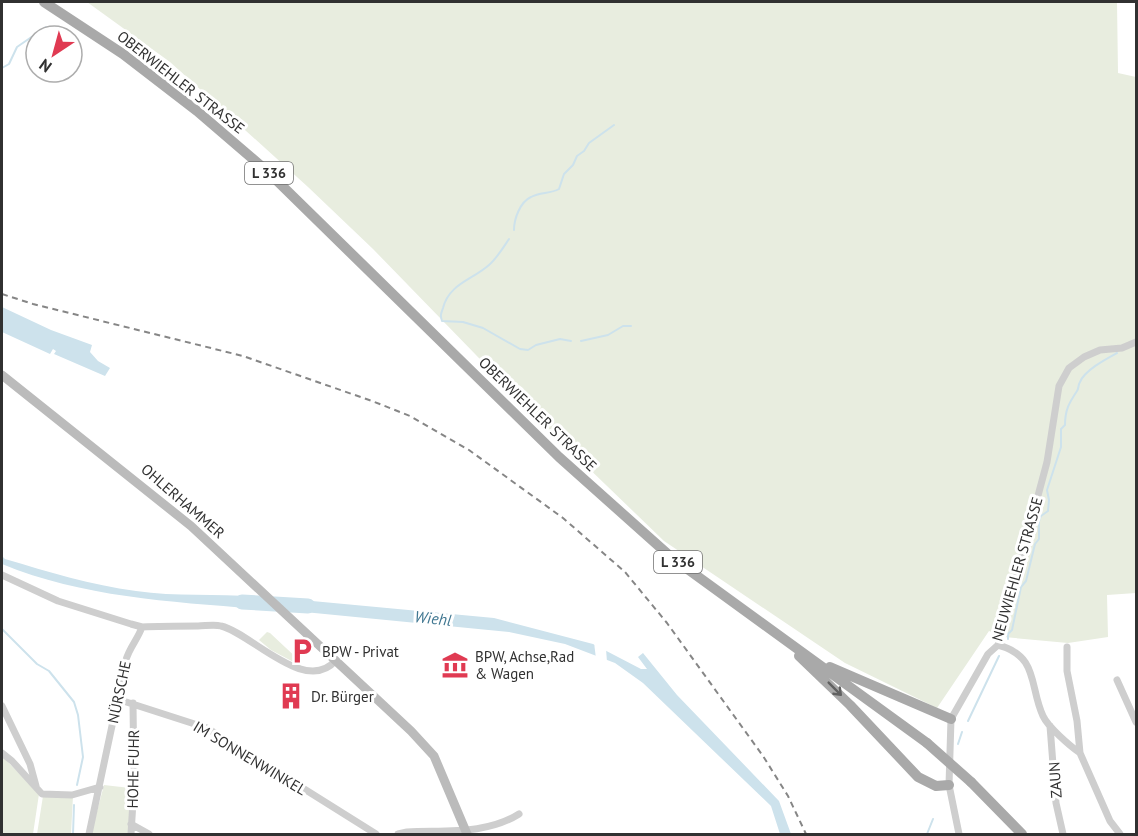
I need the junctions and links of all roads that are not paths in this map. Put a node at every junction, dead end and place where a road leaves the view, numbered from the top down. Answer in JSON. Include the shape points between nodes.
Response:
{"nodes":[{"id":1,"x":44,"y":2,"type":"edge"},
{"id":2,"x":1137,"y":342,"type":"edge"},
{"id":3,"x":2,"y":375,"type":"edge"},
{"id":4,"x":2,"y":575,"type":"edge"},
{"id":5,"x":760,"y":622,"type":"junction"},
{"id":6,"x":142,"y":627,"type":"junction"},
{"id":7,"x":998,"y":645,"type":"junction"},
{"id":8,"x":1067,"y":647,"type":"dead end"},
{"id":9,"x":336,"y":660,"type":"junction"},
{"id":10,"x":818,"y":662,"type":"junction"},
{"id":11,"x":1117,"y":680,"type":"dead end"},
{"id":12,"x":117,"y":699,"type":"junction"},
{"id":13,"x":133,"y":703,"type":"junction"},
{"id":14,"x":2,"y":706,"type":"edge"},
{"id":15,"x":951,"y":719,"type":"junction"},
{"id":16,"x":1137,"y":722,"type":"edge"},
{"id":17,"x":1050,"y":726,"type":"junction"},
{"id":18,"x":2,"y":753,"type":"edge"},
{"id":19,"x":1080,"y":753,"type":"junction"},
{"id":20,"x":948,"y":785,"type":"junction"},
{"id":21,"x":100,"y":787,"type":"junction"},
{"id":22,"x":36,"y":789,"type":"junction"},
{"id":23,"x":519,"y":814,"type":"dead end"},
{"id":24,"x":131,"y":824,"type":"junction"},
{"id":25,"x":466,"y":832,"type":"edge"},
{"id":26,"x":89,"y":834,"type":"edge"},
{"id":27,"x":131,"y":834,"type":"edge"},
{"id":28,"x":150,"y":834,"type":"edge"},
{"id":29,"x":376,"y":834,"type":"edge"},
{"id":30,"x":398,"y":834,"type":"edge"},
{"id":31,"x":959,"y":834,"type":"edge"},
{"id":32,"x":1022,"y":834,"type":"edge"},
{"id":33,"x":1063,"y":834,"type":"edge"},
{"id":34,"x":1120,"y":834,"type":"edge"}],
"edges":[{"from":1,"to":5,"type":"main road","name":"OBERWIEHLER STRASSE","number":"L 336","via":[[97,36],[197,111],[267,171],[559,457],[671,557]]},
{"from":2,"to":7,"type":"street","name":"NEUWIEHLER STRASSE","via":[[1084,357],[1069,368],[1059,386],[1047,462]]},
{"from":3,"to":9,"type":"street","name":"OHLERHAMMER","via":[[169,507]]},
{"from":4,"to":6,"type":"street","via":[[58,601]]},
{"from":5,"to":10,"type":"main road","name":"OBERWIEHLER STRASSE","number":"L 336"},
{"from":5,"to":20,"type":"main road","number":"L 336","one_way":true,"via":[[819,674],[918,777],[936,786]]},
{"from":6,"to":9,"type":"street","via":[[230,628],[298,669],[321,671]]},
{"from":6,"to":12,"type":"street","name":"NÜRSCHE","via":[[129,648]]},
{"from":7,"to":15,"type":"street","name":"NEUWIEHLER STRASSE","via":[[988,654]]},
{"from":7,"to":17,"type":"street","name":"ZAUN","via":[[1016,653],[1029,667],[1042,715]]},
{"from":8,"to":19,"type":"street","name":"ZAUN"},
{"from":9,"to":25,"type":"street","name":"OHLERHAMMER","via":[[434,756]]},
{"from":10,"to":15,"type":"main road","number":"L 336"},
{"from":10,"to":32,"type":"main road","name":"OBERWIEHLER STRASSE","number":"L 336","bridge":true,"via":[[927,743]]},
{"from":11,"to":16,"type":"street"},
{"from":12,"to":13,"type":"street","name":"IM SONNENWINKEL"},
{"from":12,"to":21,"type":"street","name":"NÜRSCHE"},
{"from":13,"to":24,"type":"street","name":"HOHE FUHR"},
{"from":13,"to":29,"type":"street","name":"IM SONNENWINKEL","via":[[207,728]]},
{"from":14,"to":22,"type":"street","via":[[30,764]]},
{"from":15,"to":20,"type":"street","name":"NEUWIEHLER STRASSE"},
{"from":17,"to":19,"type":"street","name":"ZAUN"},
{"from":17,"to":33,"type":"street","name":"ZAUN","via":[[1056,803]]},
{"from":18,"to":22,"type":"street"},
{"from":19,"to":34,"type":"street","name":"ZAUN","via":[[1110,821]]},
{"from":20,"to":31,"type":"street","name":"NEUWIEHLER STRASSE"},
{"from":21,"to":22,"type":"street","via":[[54,796]]},
{"from":21,"to":26,"type":"street","name":"NÜRSCHE"},
{"from":23,"to":25,"type":"street"},
{"from":24,"to":27,"type":"street","name":"HOHE FUHR"},
{"from":24,"to":28,"type":"street"},
{"from":25,"to":30,"type":"street"}]}
